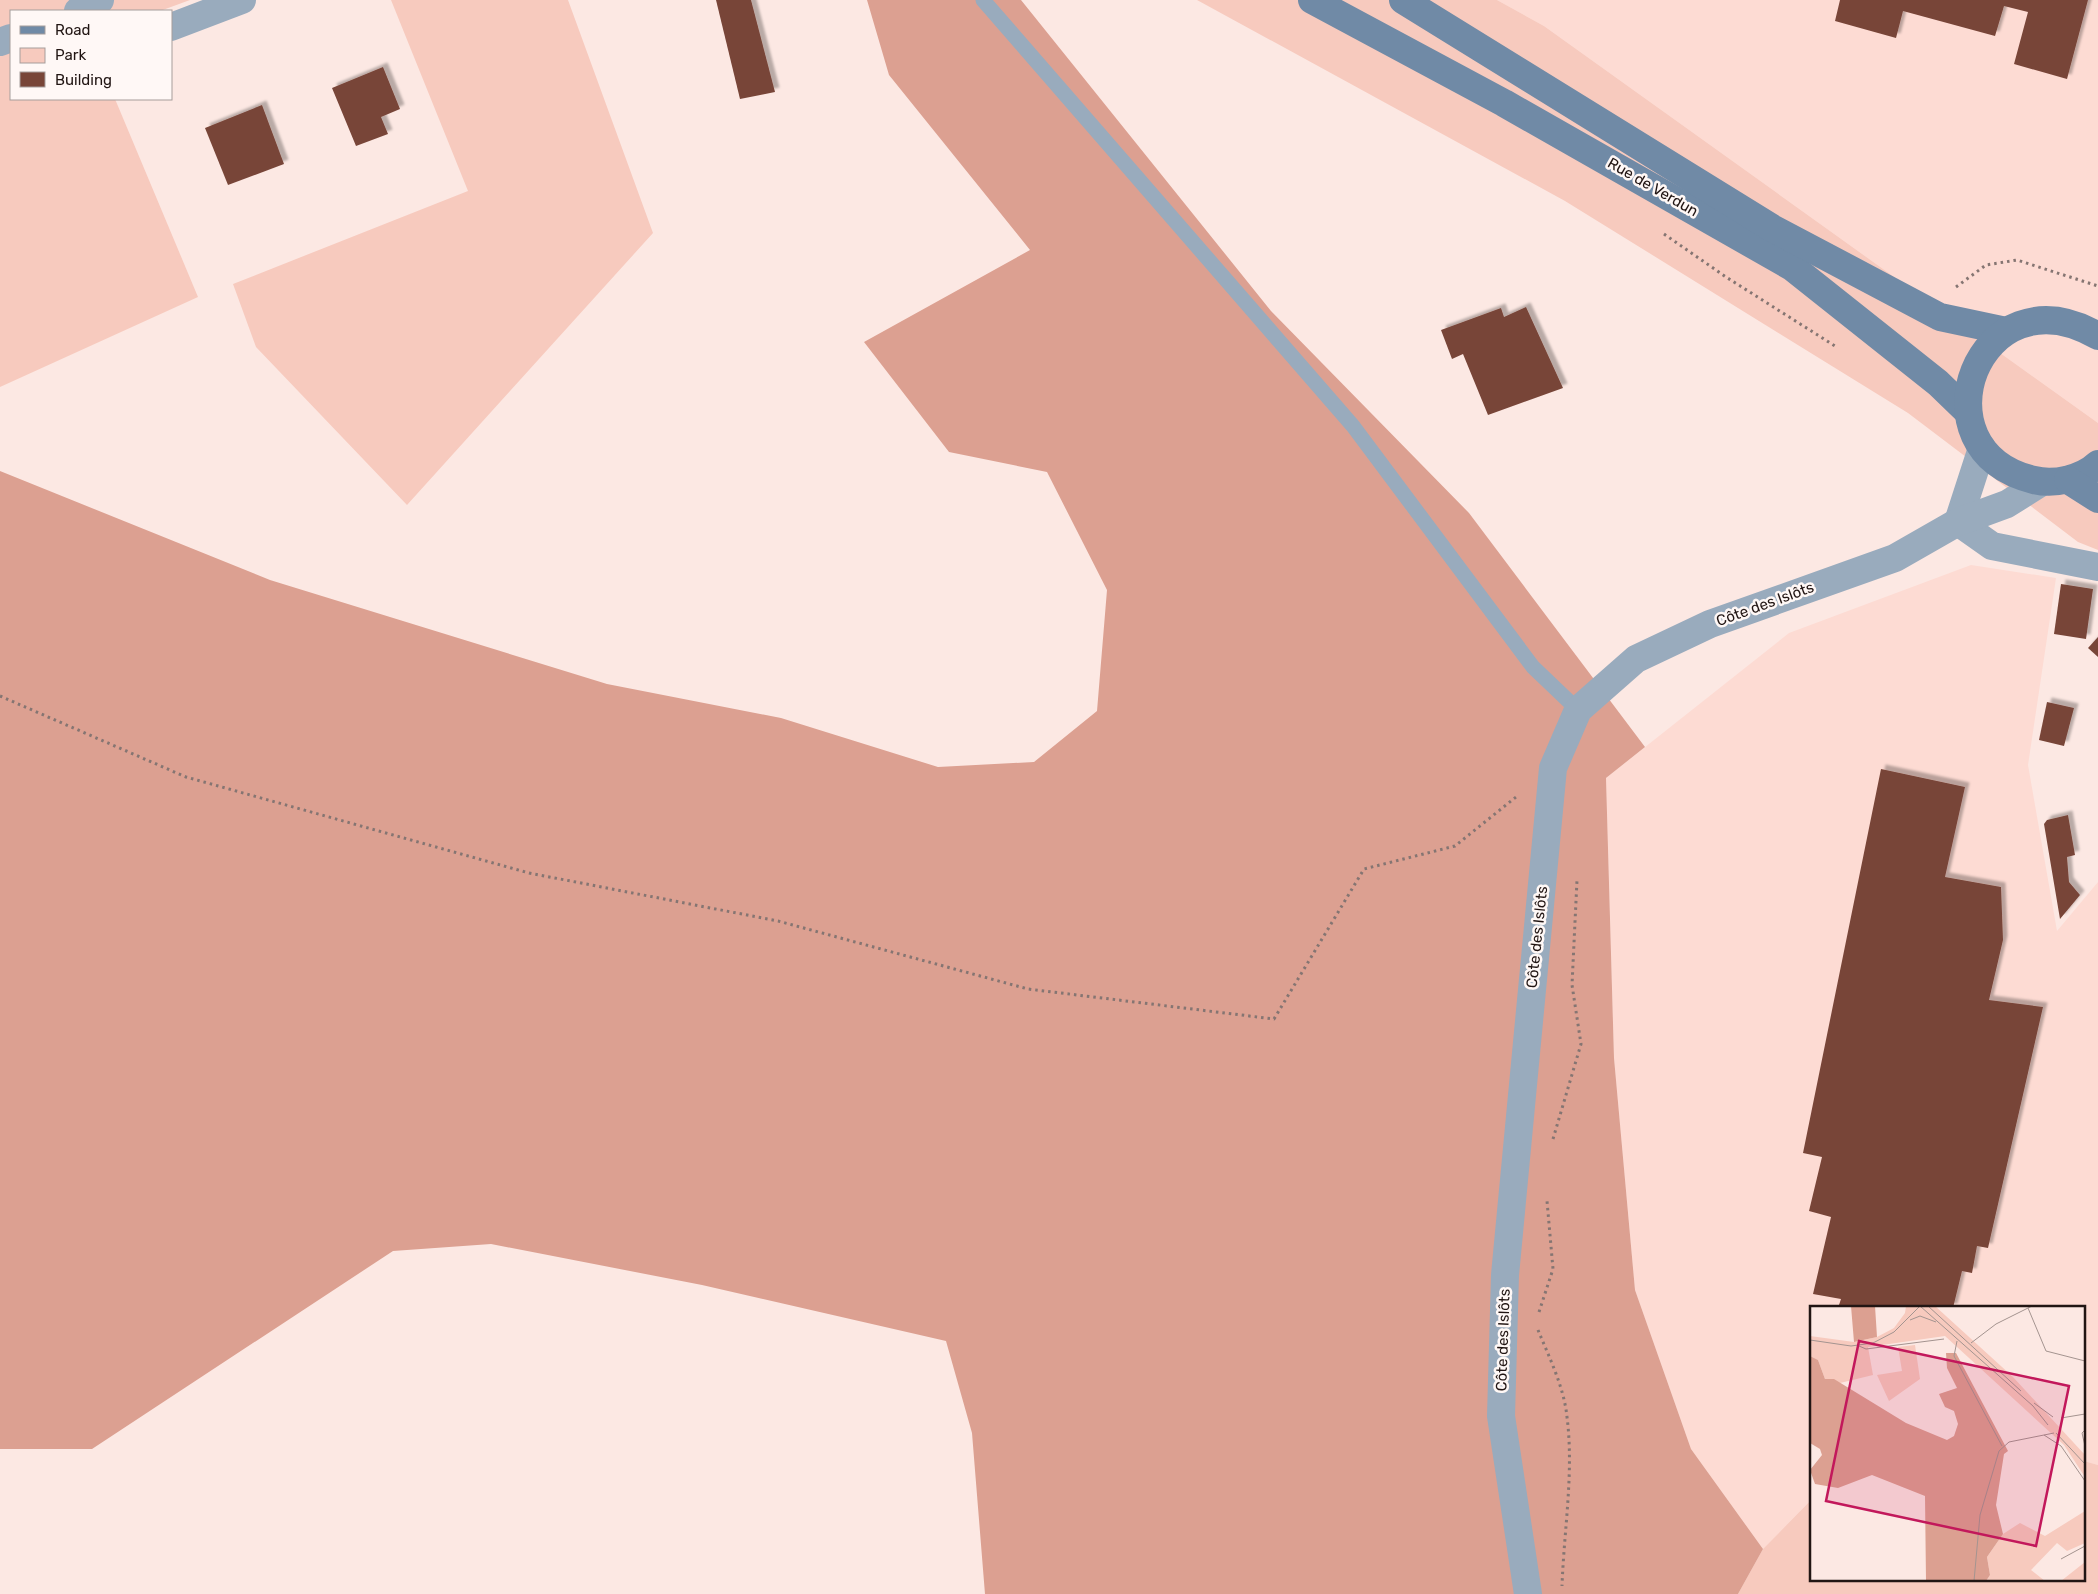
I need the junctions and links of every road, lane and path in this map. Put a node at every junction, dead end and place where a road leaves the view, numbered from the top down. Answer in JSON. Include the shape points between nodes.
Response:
{"nodes":[{"id":1,"x":100,"y":0,"type":"edge"},
{"id":2,"x":242,"y":0,"type":"edge"},
{"id":3,"x":983,"y":0,"type":"edge"},
{"id":4,"x":1312,"y":0,"type":"edge"},
{"id":5,"x":1403,"y":0,"type":"edge"},
{"id":6,"x":80,"y":10,"type":"edge"},
{"id":7,"x":172,"y":27,"type":"edge"},
{"id":8,"x":2092,"y":327,"type":"edge"},
{"id":9,"x":2006,"y":331,"type":"junction"},
{"id":10,"x":1968,"y":412,"type":"junction"},
{"id":11,"x":1982,"y":448,"type":"junction"},
{"id":12,"x":2098,"y":464,"type":"edge"},
{"id":13,"x":2055,"y":481,"type":"junction"},
{"id":14,"x":2098,"y":498,"type":"edge"},
{"id":15,"x":1958,"y":522,"type":"junction"},
{"id":16,"x":2098,"y":567,"type":"edge"},
{"id":17,"x":0,"y":696,"type":"edge"},
{"id":18,"x":1578,"y":710,"type":"junction"},
{"id":19,"x":1553,"y":768,"type":"junction"},
{"id":20,"x":1577,"y":870,"type":"dead end"},
{"id":21,"x":1549,"y":1148,"type":"dead end"},
{"id":22,"x":1546,"y":1196,"type":"dead end"},
{"id":23,"x":1538,"y":1314,"type":"dead end"},
{"id":24,"x":1535,"y":1323,"type":"dead end"},
{"id":25,"x":1528,"y":1594,"type":"edge"},
{"id":26,"x":1561,"y":1594,"type":"edge"}],
"edges":[{"from":1,"to":6,"type":"street"},
{"from":2,"to":7,"type":"street"},
{"from":3,"to":18,"type":"lane","via":[[1353,426],[1533,667]]},
{"from":4,"to":10,"type":"main road","name":"Rue de Verdun","via":[[1504,102],[1792,267],[1938,383]]},
{"from":5,"to":9,"type":"main road","name":"Rue de Verdun","via":[[1772,228],[1940,317]]},
{"from":8,"to":9,"type":"main road","via":[[2056,320],[2030,321]]},
{"from":9,"to":10,"type":"main road","via":[[1988,347],[1975,366],[1968,389]]},
{"from":10,"to":11,"type":"main road"},
{"from":11,"to":13,"type":"main road","via":[[1998,465],[2019,477]]},
{"from":11,"to":15,"type":"street"},
{"from":12,"to":13,"type":"main road"},
{"from":13,"to":14,"type":"main road"},
{"from":13,"to":15,"type":"street","name":"Côte des Islôts"},
{"from":15,"to":16,"type":"street","via":[[1992,546]]},
{"from":15,"to":18,"type":"street","name":"Côte des Islôts","via":[[1895,558],[1710,624],[1636,659]]},
{"from":17,"to":19,"type":"path","via":[[186,777],[529,873],[778,921],[1028,989],[1274,1020],[1364,870],[1455,846]]},
{"from":18,"to":19,"type":"street","name":"Côte des Islôts"},
{"from":19,"to":25,"type":"street","name":"Côte des Islôts","via":[[1505,1276],[1501,1416]]},
{"from":20,"to":21,"type":"path","via":[[1572,985],[1581,1044]]},
{"from":22,"to":23,"type":"path","via":[[1553,1269]]},
{"from":24,"to":26,"type":"path","via":[[1553,1367],[1567,1415],[1570,1455]]}]}
